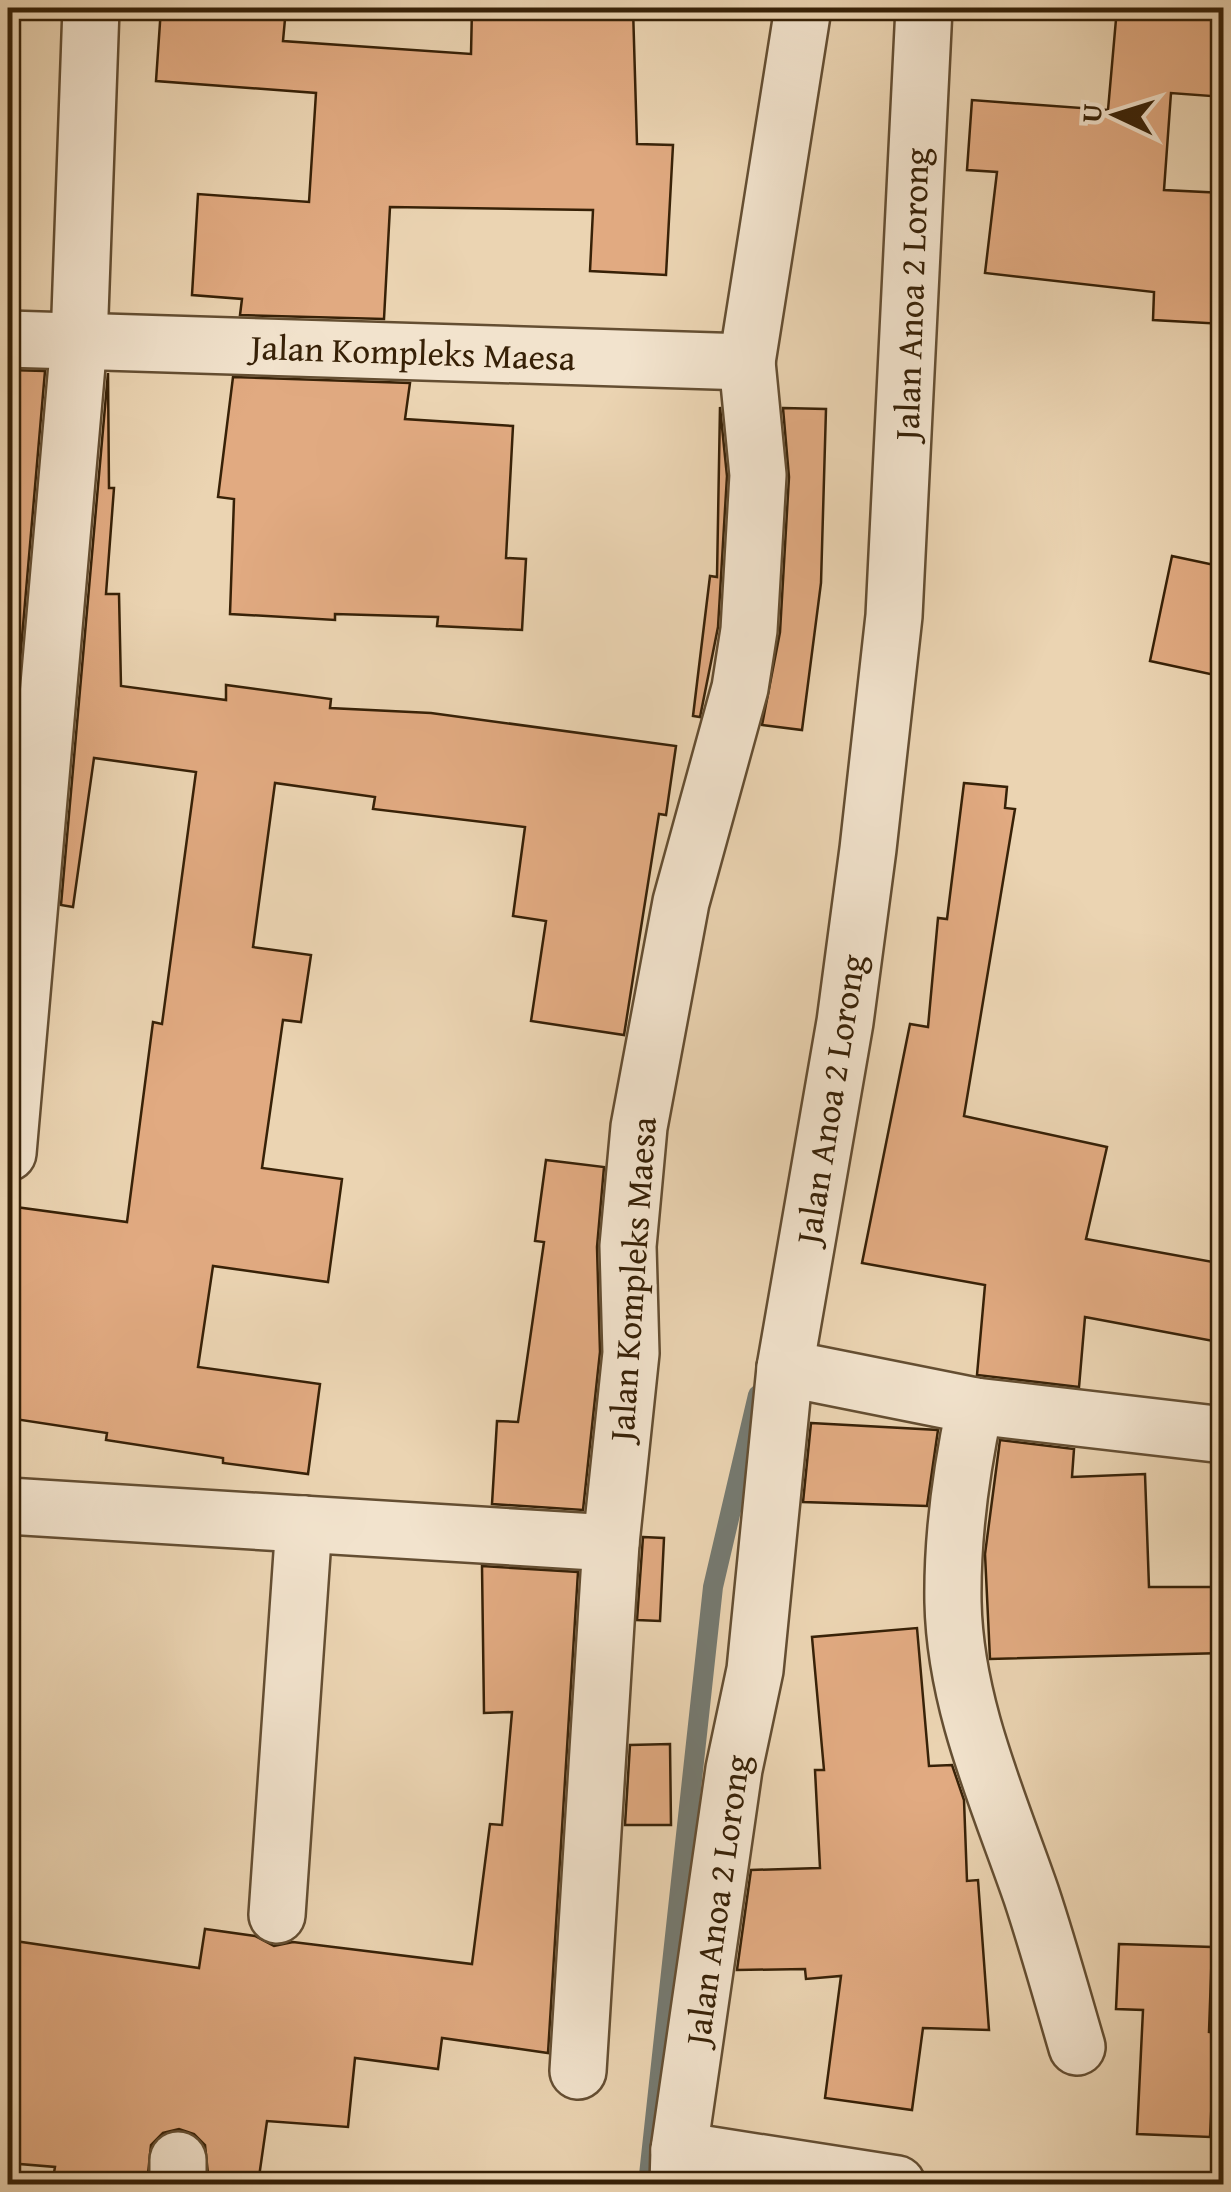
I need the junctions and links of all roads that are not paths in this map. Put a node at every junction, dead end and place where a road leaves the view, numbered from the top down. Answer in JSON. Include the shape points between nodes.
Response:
{"nodes":[{"id":1,"x":92,"y":8,"type":"edge"},
{"id":2,"x":803,"y":8,"type":"edge"},
{"id":3,"x":924,"y":8,"type":"edge"},
{"id":4,"x":8,"y":338,"type":"edge"},
{"id":5,"x":79,"y":342,"type":"junction"},
{"id":6,"x":747,"y":362,"type":"junction"},
{"id":7,"x":8,"y":1153,"type":"edge"},
{"id":8,"x":785,"y":1368,"type":"junction"},
{"id":9,"x":975,"y":1406,"type":"junction"},
{"id":10,"x":1224,"y":1435,"type":"edge"},
{"id":11,"x":8,"y":1506,"type":"edge"},
{"id":12,"x":304,"y":1524,"type":"junction"},
{"id":13,"x":611,"y":1543,"type":"junction"},
{"id":14,"x":277,"y":1915,"type":"dead end"},
{"id":15,"x":1077,"y":2047,"type":"dead end"},
{"id":16,"x":578,"y":2072,"type":"dead end"},
{"id":17,"x":678,"y":2167,"type":"edge"},
{"id":18,"x":898,"y":2184,"type":"edge"}],
"edges":[{"from":1,"to":5,"type":"street"},
{"from":2,"to":6,"type":"street","name":"Jalan Kompleks Maesa"},
{"from":3,"to":8,"type":"street","name":"Jalan Anoa 2 Lorong","via":[[894,616],[845,1022]]},
{"from":4,"to":5,"type":"street","name":"Jalan Kompleks Maesa"},
{"from":5,"to":6,"type":"street","name":"Jalan Kompleks Maesa"},
{"from":5,"to":7,"type":"street"},
{"from":6,"to":13,"type":"street","name":"Jalan Kompleks Maesa","via":[[758,475],[750,630],[681,902],[639,1127],[628,1246],[631,1354]]},
{"from":8,"to":9,"type":"street"},
{"from":8,"to":17,"type":"street","name":"Jalan Anoa 2 Lorong","via":[[755,1670],[734,1769]]},
{"from":9,"to":10,"type":"street"},
{"from":9,"to":15,"type":"street","via":[[956,1494],[953,1605],[966,1694]]},
{"from":11,"to":12,"type":"street"},
{"from":12,"to":13,"type":"street"},
{"from":12,"to":14,"type":"street"},
{"from":13,"to":16,"type":"street","name":"Jalan Kompleks Maesa"},
{"from":17,"to":18,"type":"street"}]}
